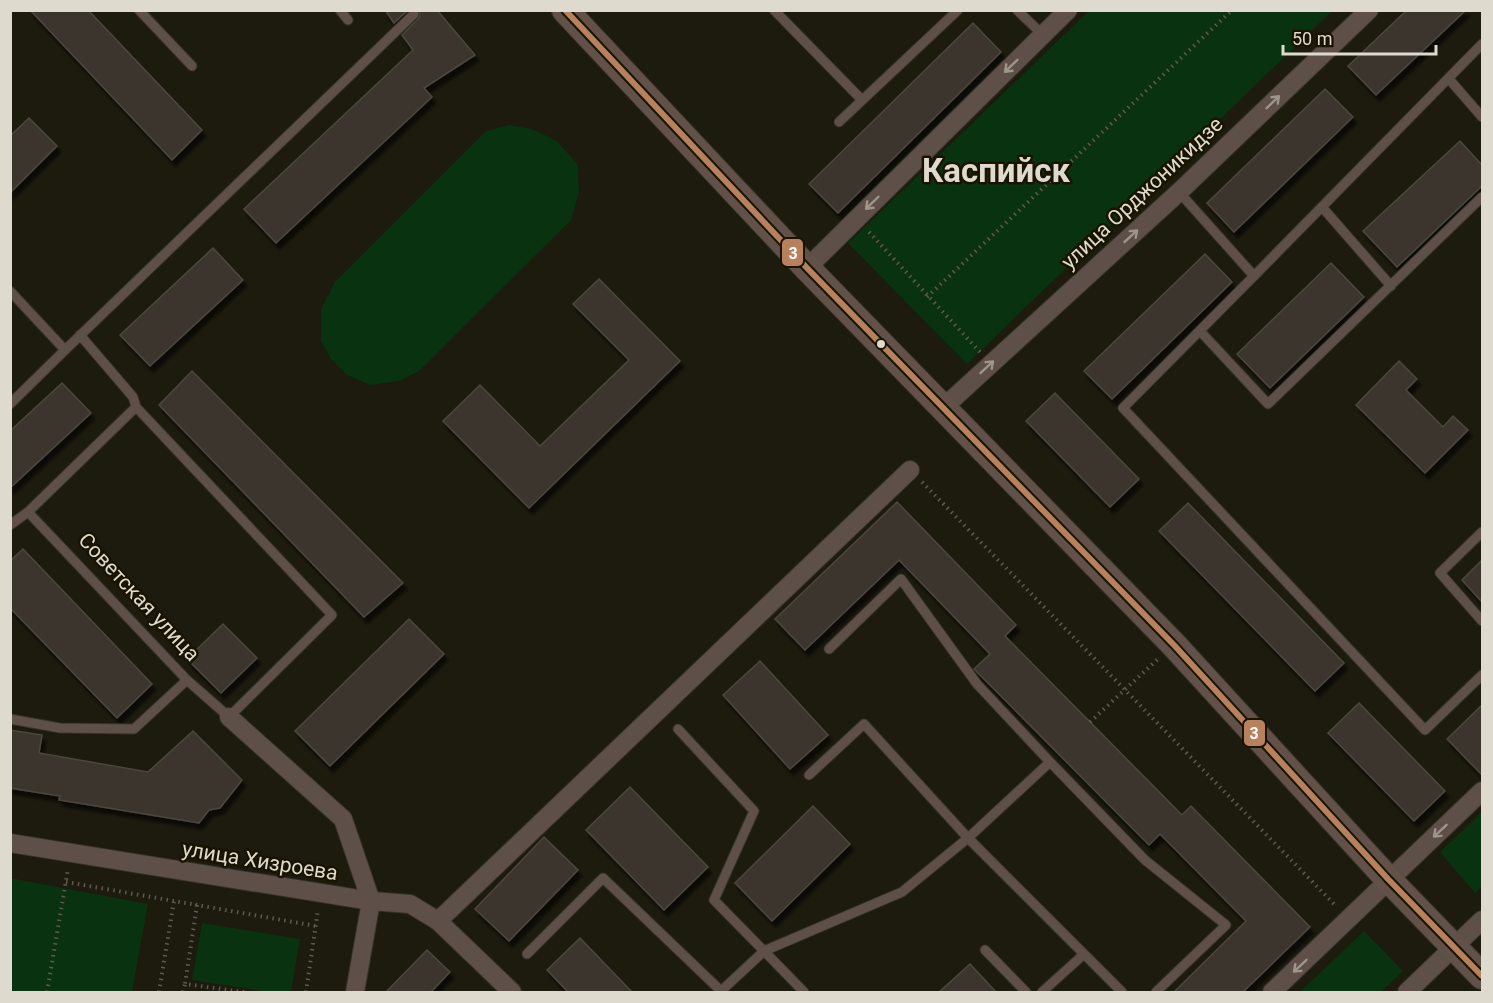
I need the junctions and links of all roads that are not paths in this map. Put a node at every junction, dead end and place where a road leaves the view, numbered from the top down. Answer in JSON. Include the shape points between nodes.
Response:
{"nodes":[{"id":1,"x":139,"y":10,"type":"edge"},
{"id":2,"x":340,"y":10,"type":"edge"},
{"id":3,"x":565,"y":10,"type":"edge"},
{"id":4,"x":774,"y":10,"type":"edge"},
{"id":5,"x":958,"y":10,"type":"edge"},
{"id":6,"x":1017,"y":10,"type":"edge"},
{"id":7,"x":1068,"y":10,"type":"edge"},
{"id":8,"x":1369,"y":10,"type":"edge"},
{"id":9,"x":414,"y":14,"type":"dead end"},
{"id":10,"x":348,"y":20,"type":"dead end"},
{"id":11,"x":1043,"y":35,"type":"junction"},
{"id":12,"x":1482,"y":44,"type":"edge"},
{"id":13,"x":192,"y":66,"type":"dead end"},
{"id":14,"x":1449,"y":79,"type":"junction"},
{"id":15,"x":862,"y":100,"type":"junction"},
{"id":16,"x":1482,"y":117,"type":"edge"},
{"id":17,"x":838,"y":122,"type":"dead end"},
{"id":18,"x":1179,"y":192,"type":"junction"},
{"id":19,"x":1482,"y":197,"type":"edge"},
{"id":20,"x":1322,"y":207,"type":"junction"},
{"id":21,"x":807,"y":268,"type":"junction"},
{"id":22,"x":1254,"y":276,"type":"junction"},
{"id":23,"x":1390,"y":286,"type":"junction"},
{"id":24,"x":10,"y":291,"type":"edge"},
{"id":25,"x":1200,"y":332,"type":"junction"},
{"id":26,"x":81,"y":335,"type":"junction"},
{"id":27,"x":66,"y":350,"type":"junction"},
{"id":28,"x":10,"y":405,"type":"edge"},
{"id":29,"x":136,"y":407,"type":"junction"},
{"id":30,"x":944,"y":407,"type":"junction"},
{"id":31,"x":910,"y":470,"type":"road end"},
{"id":32,"x":28,"y":512,"type":"junction"},
{"id":33,"x":10,"y":525,"type":"edge"},
{"id":34,"x":1482,"y":532,"type":"edge"},
{"id":35,"x":1482,"y":621,"type":"edge"},
{"id":36,"x":829,"y":649,"type":"dead end"},
{"id":37,"x":1482,"y":675,"type":"edge"},
{"id":38,"x":187,"y":681,"type":"junction"},
{"id":39,"x":229,"y":717,"type":"junction"},
{"id":40,"x":10,"y":719,"type":"edge"},
{"id":41,"x":678,"y":729,"type":"dead end"},
{"id":42,"x":1050,"y":762,"type":"junction"},
{"id":43,"x":809,"y":775,"type":"dead end"},
{"id":44,"x":1482,"y":790,"type":"edge"},
{"id":45,"x":968,"y":838,"type":"junction"},
{"id":46,"x":10,"y":843,"type":"edge"},
{"id":47,"x":1388,"y":879,"type":"junction"},
{"id":48,"x":371,"y":901,"type":"junction"},
{"id":49,"x":1482,"y":920,"type":"edge"},
{"id":50,"x":438,"y":921,"type":"junction"},
{"id":51,"x":1455,"y":948,"type":"junction"},
{"id":52,"x":986,"y":950,"type":"dead end"},
{"id":53,"x":764,"y":951,"type":"junction"},
{"id":54,"x":527,"y":954,"type":"dead end"},
{"id":55,"x":1083,"y":955,"type":"junction"},
{"id":56,"x":1482,"y":976,"type":"edge"},
{"id":57,"x":720,"y":992,"type":"edge"},
{"id":58,"x":355,"y":993,"type":"edge"},
{"id":59,"x":512,"y":993,"type":"edge"},
{"id":60,"x":804,"y":993,"type":"edge"},
{"id":61,"x":1026,"y":993,"type":"edge"},
{"id":62,"x":1042,"y":993,"type":"edge"},
{"id":63,"x":1122,"y":993,"type":"edge"},
{"id":64,"x":1156,"y":993,"type":"edge"},
{"id":65,"x":1272,"y":993,"type":"edge"},
{"id":66,"x":1407,"y":993,"type":"edge"}],
"edges":[{"from":1,"to":13,"type":"lane"},
{"from":2,"to":10,"type":"lane"},
{"from":3,"to":21,"type":"street"},
{"from":4,"to":15,"type":"lane"},
{"from":5,"to":15,"type":"lane"},
{"from":6,"to":11,"type":"lane"},
{"from":7,"to":11,"type":"street"},
{"from":18,"to":8,"type":"street","name":"улица Орджоникидзе","one_way":true},
{"from":9,"to":26,"type":"lane"},
{"from":11,"to":21,"type":"street","one_way":true},
{"from":12,"to":14,"type":"lane"},
{"from":14,"to":16,"type":"lane"},
{"from":14,"to":20,"type":"lane"},
{"from":15,"to":17,"type":"lane"},
{"from":18,"to":22,"type":"lane"},
{"from":30,"to":18,"type":"street","name":"улица Орджоникидзе","one_way":true},
{"from":19,"to":23,"type":"lane"},
{"from":20,"to":22,"type":"lane"},
{"from":20,"to":23,"type":"lane"},
{"from":21,"to":30,"type":"street"},
{"from":22,"to":25,"type":"lane"},
{"from":23,"to":25,"type":"lane","via":[[1268,404]]},
{"from":24,"to":27,"type":"lane"},
{"from":25,"to":37,"type":"lane","via":[[1123,408],[1425,730]]},
{"from":26,"to":27,"type":"lane"},
{"from":26,"to":29,"type":"lane","via":[[133,397]]},
{"from":27,"to":28,"type":"lane"},
{"from":29,"to":32,"type":"lane"},
{"from":29,"to":39,"type":"lane","via":[[332,615]]},
{"from":30,"to":47,"type":"street","via":[[1174,645]]},
{"from":31,"to":50,"type":"street"},
{"from":32,"to":33,"type":"lane"},
{"from":32,"to":38,"type":"lane","name":"Советская улица"},
{"from":34,"to":35,"type":"lane","via":[[1440,573]]},
{"from":36,"to":42,"type":"lane","via":[[901,579],[977,684]]},
{"from":38,"to":39,"type":"lane"},
{"from":38,"to":40,"type":"lane","name":"Советская улица","via":[[134,729],[60,728]]},
{"from":39,"to":48,"type":"street","via":[[343,819]]},
{"from":41,"to":53,"type":"lane","via":[[754,811],[714,900]]},
{"from":42,"to":45,"type":"lane"},
{"from":42,"to":64,"type":"lane","via":[[1145,860],[1226,926]]},
{"from":43,"to":45,"type":"lane","via":[[864,724]]},
{"from":44,"to":47,"type":"street","one_way":true},
{"from":45,"to":53,"type":"lane","via":[[902,892]]},
{"from":45,"to":55,"type":"lane"},
{"from":46,"to":48,"type":"street","name":"улица Хизроева"},
{"from":47,"to":51,"type":"street"},
{"from":47,"to":65,"type":"street","one_way":true},
{"from":48,"to":50,"type":"street","name":"улица Хизроева","via":[[410,904]]},
{"from":48,"to":58,"type":"street"},
{"from":49,"to":51,"type":"street"},
{"from":50,"to":59,"type":"street","name":"улица Хизроева"},
{"from":51,"to":56,"type":"street"},
{"from":51,"to":66,"type":"street"},
{"from":52,"to":61,"type":"lane"},
{"from":53,"to":57,"type":"lane"},
{"from":53,"to":60,"type":"lane"},
{"from":54,"to":57,"type":"lane","via":[[603,878]]},
{"from":55,"to":62,"type":"lane"},
{"from":55,"to":63,"type":"lane"}]}
